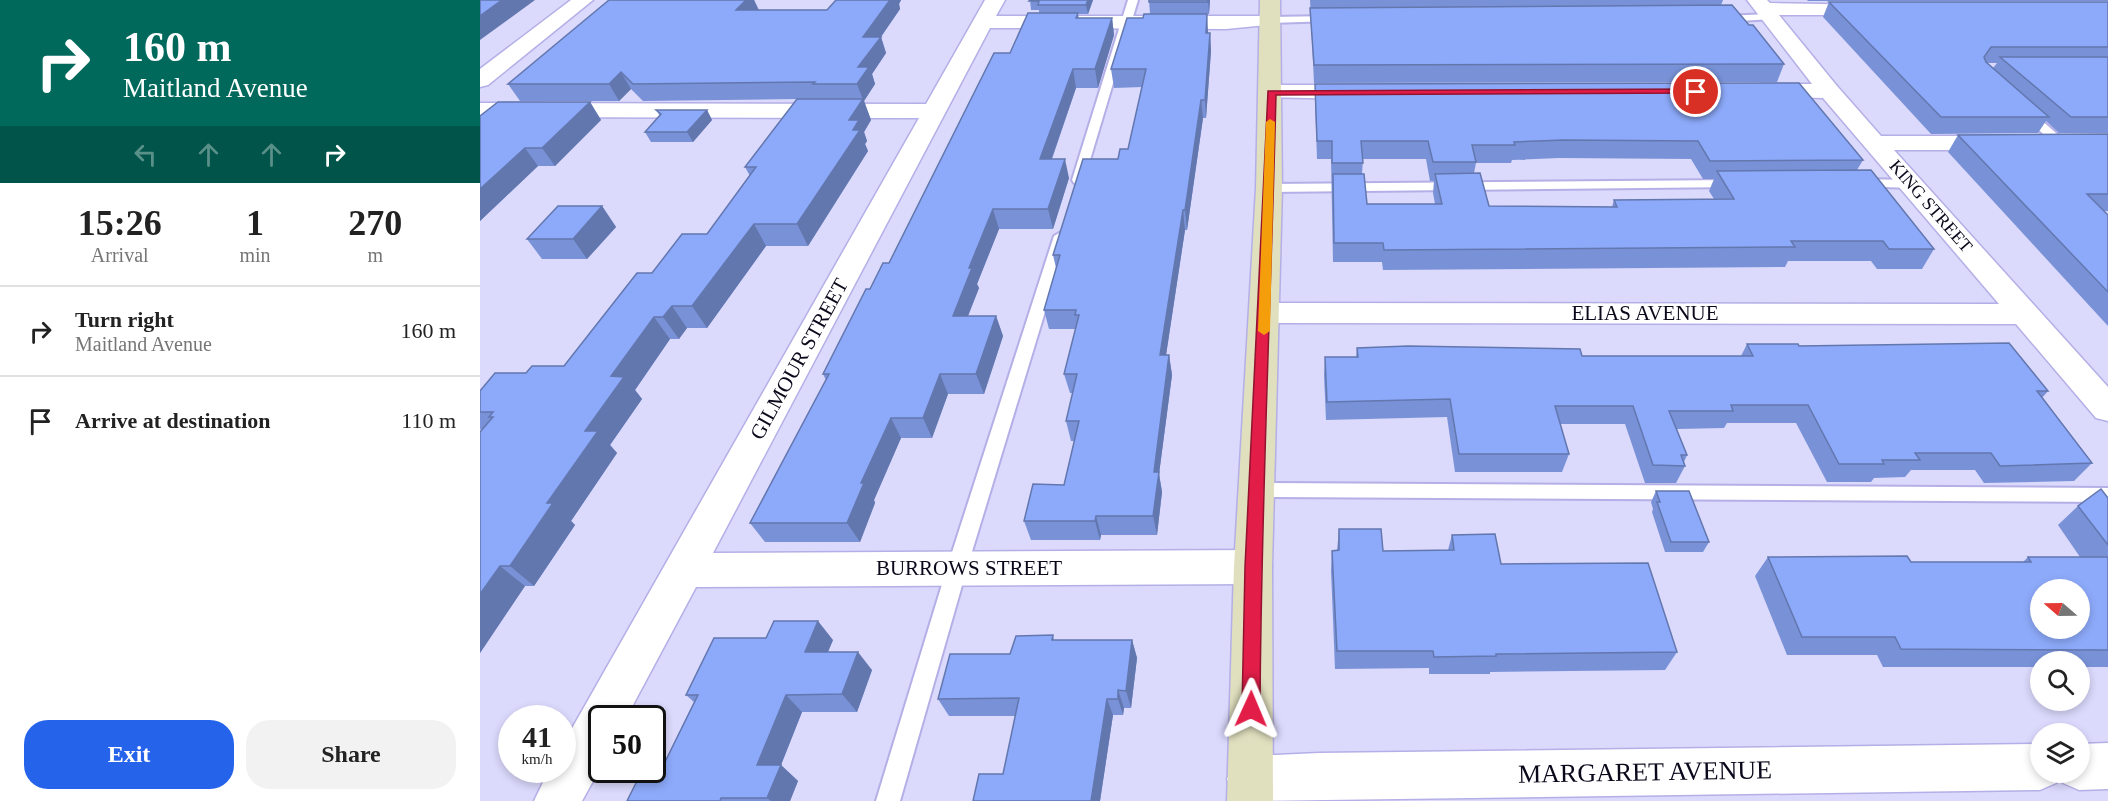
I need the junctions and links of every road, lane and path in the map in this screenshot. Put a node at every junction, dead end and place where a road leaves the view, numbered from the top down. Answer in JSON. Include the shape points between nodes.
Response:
{"nodes":[{"id":1,"x":583,"y":0,"type":"edge"},
{"id":2,"x":1133,"y":0,"type":"edge"},
{"id":3,"x":1764,"y":9,"type":"edge"},
{"id":4,"x":1895,"y":9,"type":"edge"},
{"id":5,"x":1269,"y":10,"type":"edge"},
{"id":6,"x":989,"y":11,"type":"edge"},
{"id":7,"x":1717,"y":19,"type":"edge"},
{"id":8,"x":1347,"y":20,"type":"edge"},
{"id":9,"x":1127,"y":23,"type":"junction"},
{"id":10,"x":480,"y":80,"type":"edge"},
{"id":11,"x":1829,"y":91,"type":"junction"},
{"id":12,"x":1384,"y":92,"type":"edge"},
{"id":13,"x":1741,"y":92,"type":"edge"},
{"id":14,"x":1271,"y":93,"type":"junction"},
{"id":15,"x":2016,"y":104,"type":"edge"},
{"id":16,"x":480,"y":110,"type":"edge"},
{"id":17,"x":934,"y":111,"type":"junction"},
{"id":18,"x":1876,"y":143,"type":"junction"},
{"id":19,"x":2072,"y":143,"type":"joint"},
{"id":20,"x":1851,"y":183,"type":"edge"},
{"id":21,"x":1744,"y":184,"type":"edge"},
{"id":22,"x":1912,"y":184,"type":"junction"},
{"id":23,"x":1269,"y":188,"type":"junction"},
{"id":24,"x":1075,"y":190,"type":"edge"},
{"id":25,"x":1064,"y":225,"type":"edge"},
{"id":26,"x":1265,"y":313,"type":"junction"},
{"id":27,"x":2025,"y":314,"type":"junction"},
{"id":28,"x":2108,"y":409,"type":"edge"},
{"id":29,"x":1257,"y":490,"type":"junction"},
{"id":30,"x":2108,"y":495,"type":"edge"},
{"id":31,"x":1253,"y":567,"type":"junction"},
{"id":32,"x":957,"y":568,"type":"junction"},
{"id":33,"x":685,"y":570,"type":"junction"},
{"id":34,"x":610,"y":705,"type":"edge"},
{"id":35,"x":588,"y":745,"type":"edge"},
{"id":36,"x":2108,"y":766,"type":"edge"},
{"id":37,"x":2030,"y":767,"type":"edge"},
{"id":38,"x":2090,"y":767,"type":"edge"},
{"id":39,"x":1250,"y":790,"type":"edge"},
{"id":40,"x":557,"y":801,"type":"edge"},
{"id":41,"x":888,"y":801,"type":"edge"}],
"edges":[{"from":1,"to":10,"type":"street"},
{"from":2,"to":9,"type":"lane"},
{"from":3,"to":4,"type":"street"},
{"from":3,"to":7,"type":"lane"},
{"from":3,"to":11,"type":"street","name":"KING STREET"},
{"from":5,"to":8,"type":"lane"},
{"from":5,"to":9,"type":"street"},
{"from":5,"to":14,"type":"main road"},
{"from":6,"to":9,"type":"street"},
{"from":6,"to":17,"type":"street","name":"GILMOUR STREET"},
{"from":9,"to":24,"type":"lane"},
{"from":11,"to":13,"type":"street"},
{"from":11,"to":18,"type":"street","name":"KING STREET"},
{"from":12,"to":14,"type":"street"},
{"from":14,"to":23,"type":"main road"},
{"from":15,"to":19,"type":"lane"},
{"from":16,"to":17,"type":"street"},
{"from":17,"to":33,"type":"street","name":"GILMOUR STREET"},
{"from":18,"to":19,"type":"street"},
{"from":18,"to":22,"type":"street","name":"KING STREET"},
{"from":20,"to":22,"type":"lane"},
{"from":21,"to":23,"type":"lane"},
{"from":22,"to":27,"type":"street","name":"KING STREET"},
{"from":23,"to":26,"type":"main road"},
{"from":25,"to":32,"type":"lane"},
{"from":26,"to":27,"type":"street","name":"ELIAS AVENUE"},
{"from":26,"to":29,"type":"main road"},
{"from":27,"to":28,"type":"street","name":"KING STREET"},
{"from":29,"to":30,"type":"lane"},
{"from":29,"to":31,"type":"main road"},
{"from":31,"to":32,"type":"street","name":"BURROWS STREET"},
{"from":31,"to":39,"type":"main road"},
{"from":32,"to":33,"type":"street","name":"BURROWS STREET"},
{"from":32,"to":41,"type":"lane"},
{"from":33,"to":34,"type":"street","name":"GILMOUR STREET"},
{"from":35,"to":40,"type":"street","name":"GILMOUR STREET"},
{"from":36,"to":38,"type":"street"},
{"from":37,"to":39,"type":"street","name":"MARGARET AVENUE","via":[[1319,776]]}]}
